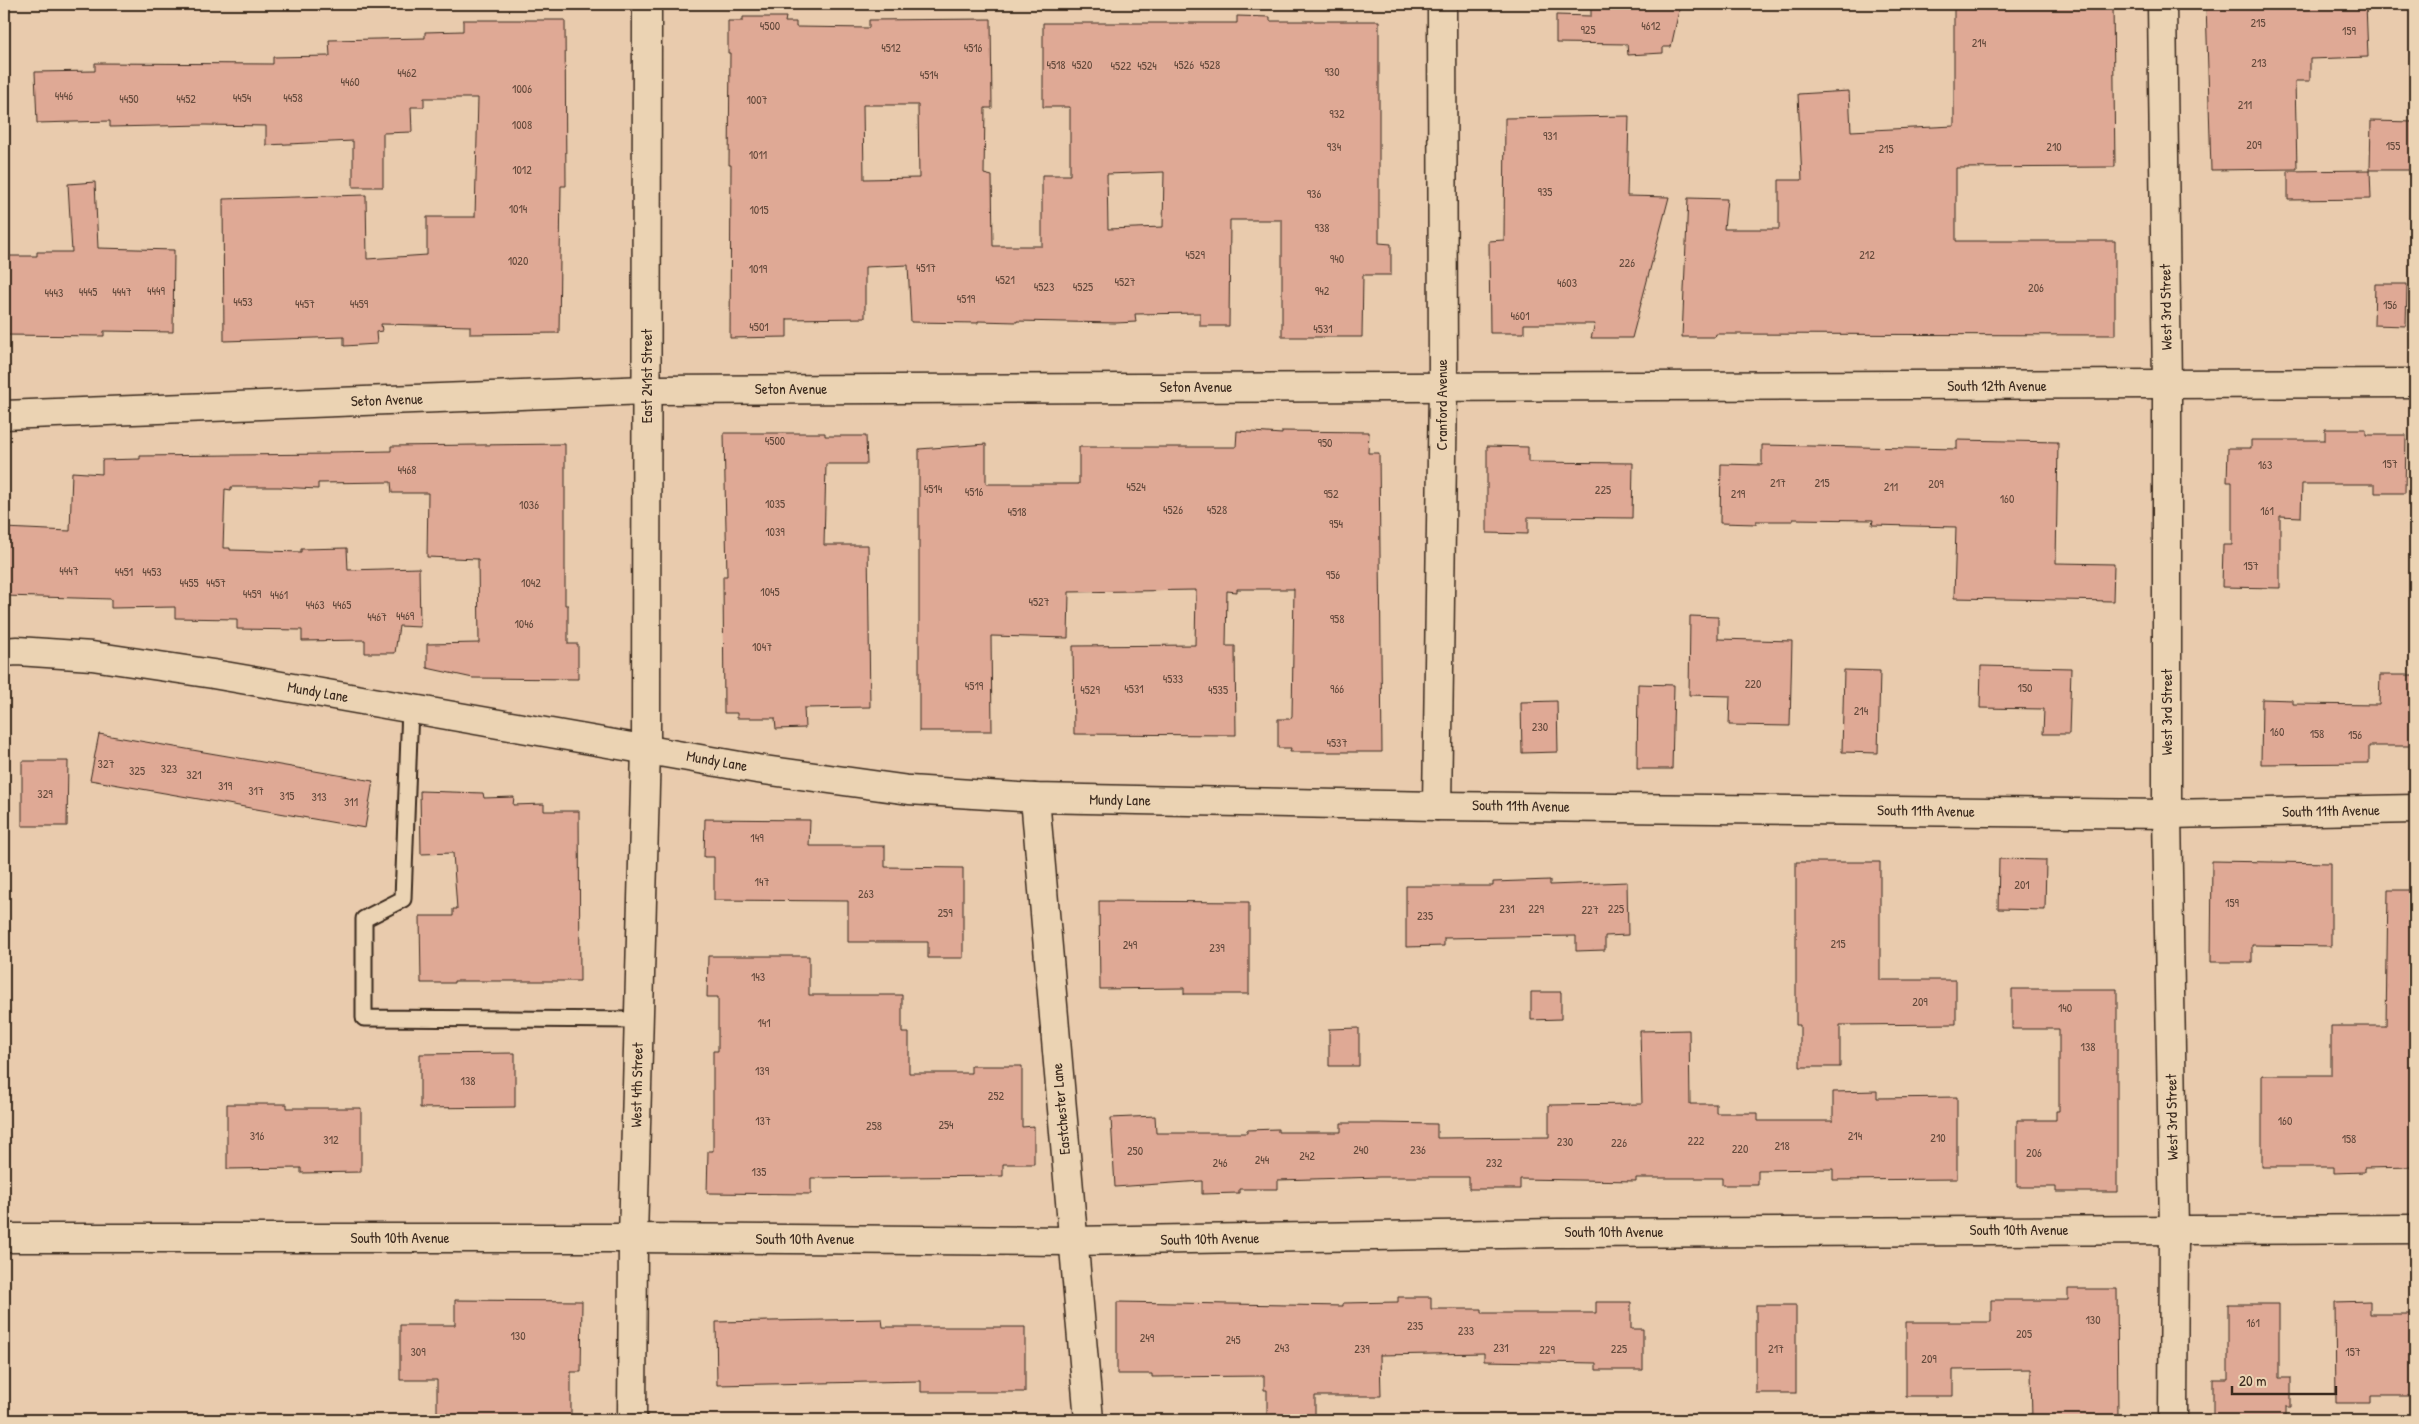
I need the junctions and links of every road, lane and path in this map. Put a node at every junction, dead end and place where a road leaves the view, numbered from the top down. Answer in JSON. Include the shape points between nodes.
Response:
{"nodes":[{"id":1,"x":647,"y":4,"type":"edge"},
{"id":2,"x":1442,"y":4,"type":"edge"},
{"id":3,"x":2162,"y":4,"type":"edge"},
{"id":4,"x":2415,"y":384,"type":"edge"},
{"id":5,"x":2167,"y":385,"type":"junction"},
{"id":6,"x":1443,"y":386,"type":"junction"},
{"id":7,"x":1579,"y":386,"type":"joint"},
{"id":8,"x":647,"y":390,"type":"junction"},
{"id":9,"x":4,"y":416,"type":"edge"},
{"id":10,"x":4,"y":652,"type":"edge"},
{"id":11,"x":410,"y":708,"type":"junction"},
{"id":12,"x":646,"y":749,"type":"junction"},
{"id":13,"x":1035,"y":798,"type":"junction"},
{"id":14,"x":1437,"y":806,"type":"junction"},
{"id":15,"x":2415,"y":809,"type":"edge"},
{"id":16,"x":2166,"y":814,"type":"junction"},
{"id":17,"x":639,"y":1020,"type":"junction"},
{"id":18,"x":2174,"y":1229,"type":"junction"},
{"id":19,"x":2415,"y":1229,"type":"edge"},
{"id":20,"x":4,"y":1238,"type":"edge"},
{"id":21,"x":633,"y":1238,"type":"junction"},
{"id":22,"x":1072,"y":1241,"type":"junction"},
{"id":23,"x":632,"y":1420,"type":"edge"},
{"id":24,"x":1089,"y":1420,"type":"edge"},
{"id":25,"x":2173,"y":1420,"type":"edge"}],
"edges":[{"from":1,"to":8,"type":"street","name":"East 241st Street"},
{"from":2,"to":6,"type":"street","name":"Cranford Avenue"},
{"from":3,"to":5,"type":"street","name":"West 3rd Street"},
{"from":4,"to":5,"type":"street","name":"South 12th Avenue"},
{"from":5,"to":7,"type":"street","name":"South 12th Avenue"},
{"from":5,"to":16,"type":"street","name":"West 3rd Street"},
{"from":6,"to":7,"type":"street","name":"Seton Avenue"},
{"from":6,"to":8,"type":"street","name":"Seton Avenue"},
{"from":6,"to":14,"type":"street","name":"Cranford Avenue"},
{"from":8,"to":9,"type":"street","name":"Seton Avenue"},
{"from":8,"to":12,"type":"street","name":"East 241st Street"},
{"from":10,"to":11,"type":"street","name":"Mundy Lane","via":[[17,650],[92,656]]},
{"from":11,"to":12,"type":"street","name":"Mundy Lane"},
{"from":11,"to":17,"type":"lane","via":[[403,900],[364,919],[364,1018]]},
{"from":12,"to":13,"type":"street","name":"Mundy Lane","via":[[909,790]]},
{"from":12,"to":17,"type":"street","name":"West 4th Street"},
{"from":13,"to":14,"type":"street","name":"Mundy Lane"},
{"from":13,"to":22,"type":"street","name":"Eastchester Lane"},
{"from":14,"to":16,"type":"street","name":"South 11th Avenue"},
{"from":15,"to":16,"type":"street","name":"South 11th Avenue"},
{"from":16,"to":18,"type":"street","name":"West 3rd Street"},
{"from":17,"to":21,"type":"street","name":"West 4th Street"},
{"from":18,"to":19,"type":"street","name":"South 10th Avenue"},
{"from":18,"to":22,"type":"street","name":"South 10th Avenue","via":[[1557,1233]]},
{"from":18,"to":25,"type":"street","name":"West 3rd Street"},
{"from":20,"to":21,"type":"street","name":"South 10th Avenue"},
{"from":21,"to":22,"type":"street","name":"South 10th Avenue"},
{"from":21,"to":23,"type":"street","name":"West 4th Street"},
{"from":22,"to":24,"type":"street","name":"Eastchester Lane"}]}
